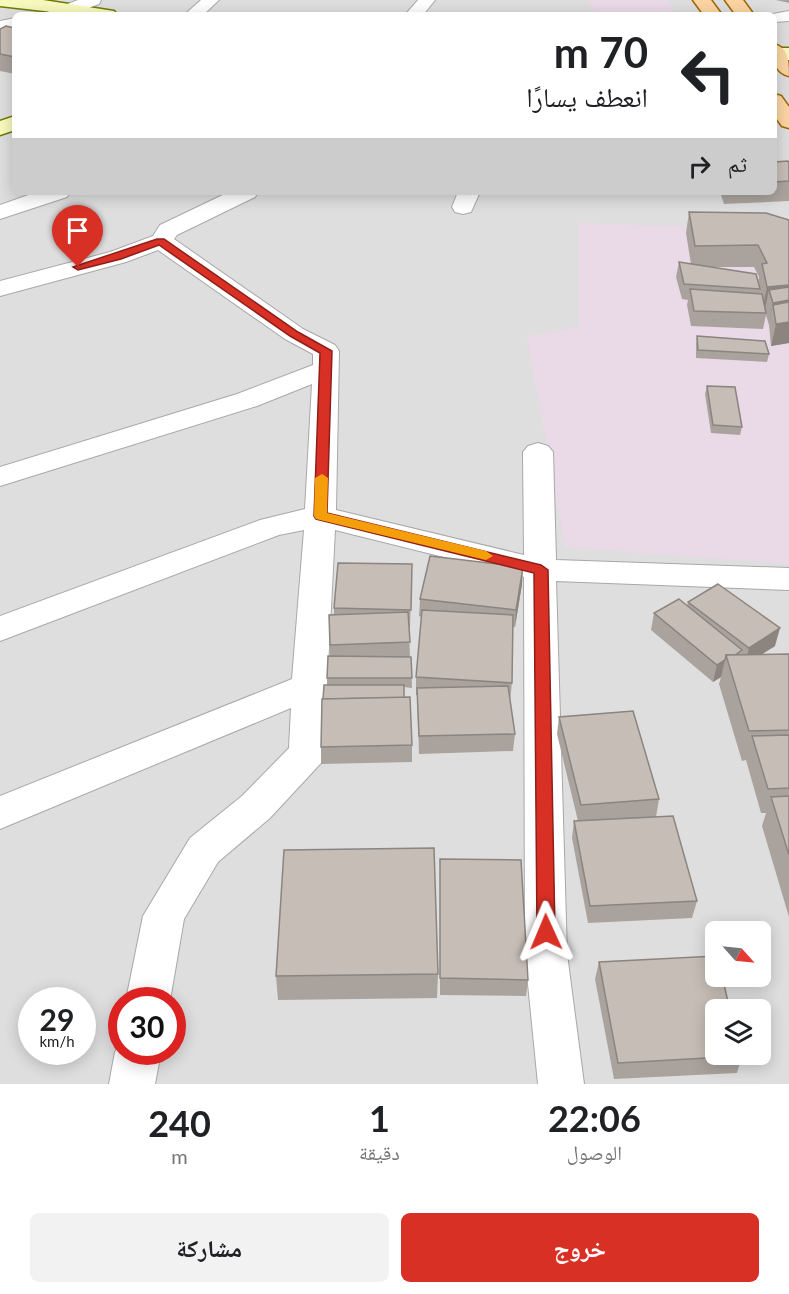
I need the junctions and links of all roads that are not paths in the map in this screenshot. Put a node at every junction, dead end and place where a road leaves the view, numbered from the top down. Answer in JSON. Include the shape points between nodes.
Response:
{"nodes":[{"id":1,"x":93,"y":0,"type":"edge"},
{"id":2,"x":211,"y":0,"type":"edge"},
{"id":3,"x":427,"y":0,"type":"edge"},
{"id":4,"x":734,"y":0,"type":"edge"},
{"id":5,"x":0,"y":1,"type":"edge"},
{"id":6,"x":62,"y":12,"type":"edge"},
{"id":7,"x":197,"y":12,"type":"edge"},
{"id":8,"x":417,"y":12,"type":"edge"},
{"id":9,"x":744,"y":12,"type":"edge"},
{"id":10,"x":778,"y":53,"type":"edge"},
{"id":11,"x":789,"y":70,"type":"edge"},
{"id":12,"x":777,"y":104,"type":"edge"},
{"id":13,"x":789,"y":122,"type":"edge"},
{"id":14,"x":50,"y":195,"type":"edge"},
{"id":15,"x":241,"y":195,"type":"edge"},
{"id":16,"x":0,"y":212,"type":"edge"},
{"id":17,"x":160,"y":241,"type":"junction"},
{"id":18,"x":0,"y":289,"type":"edge"},
{"id":19,"x":326,"y":369,"type":"junction"},
{"id":20,"x":538,"y":452,"type":"dead end"},
{"id":21,"x":0,"y":477,"type":"edge"},
{"id":22,"x":320,"y":516,"type":"junction"},
{"id":23,"x":541,"y":570,"type":"junction"},
{"id":24,"x":789,"y":579,"type":"edge"},
{"id":25,"x":0,"y":629,"type":"edge"},
{"id":26,"x":309,"y":686,"type":"junction"},
{"id":27,"x":0,"y":813,"type":"edge"},
{"id":28,"x":150,"y":987,"type":"edge"},
{"id":29,"x":136,"y":1065,"type":"edge"},
{"id":30,"x":132,"y":1084,"type":"edge"},
{"id":31,"x":561,"y":1084,"type":"edge"}],
"edges":[{"from":1,"to":6,"type":"street"},
{"from":2,"to":7,"type":"street"},
{"from":3,"to":8,"type":"street"},
{"from":4,"to":9,"type":"main road"},
{"from":5,"to":6,"type":"street"},
{"from":10,"to":11,"type":"main road"},
{"from":12,"to":13,"type":"main road"},
{"from":14,"to":16,"type":"street"},
{"from":15,"to":17,"type":"street","via":[[168,230]]},
{"from":17,"to":18,"type":"street"},
{"from":17,"to":19,"type":"street","via":[[294,334],[326,351]]},
{"from":19,"to":21,"type":"street","via":[[247,400]]},
{"from":19,"to":22,"type":"street"},
{"from":20,"to":23,"type":"street"},
{"from":22,"to":23,"type":"street"},
{"from":22,"to":25,"type":"street","via":[[271,527]]},
{"from":22,"to":26,"type":"street"},
{"from":23,"to":24,"type":"street"},
{"from":23,"to":31,"type":"street","via":[[546,954]]},
{"from":26,"to":27,"type":"street"},
{"from":26,"to":28,"type":"street","via":[[308,753],[256,807],[204,850],[164,916]]},
{"from":29,"to":30,"type":"street"}]}
